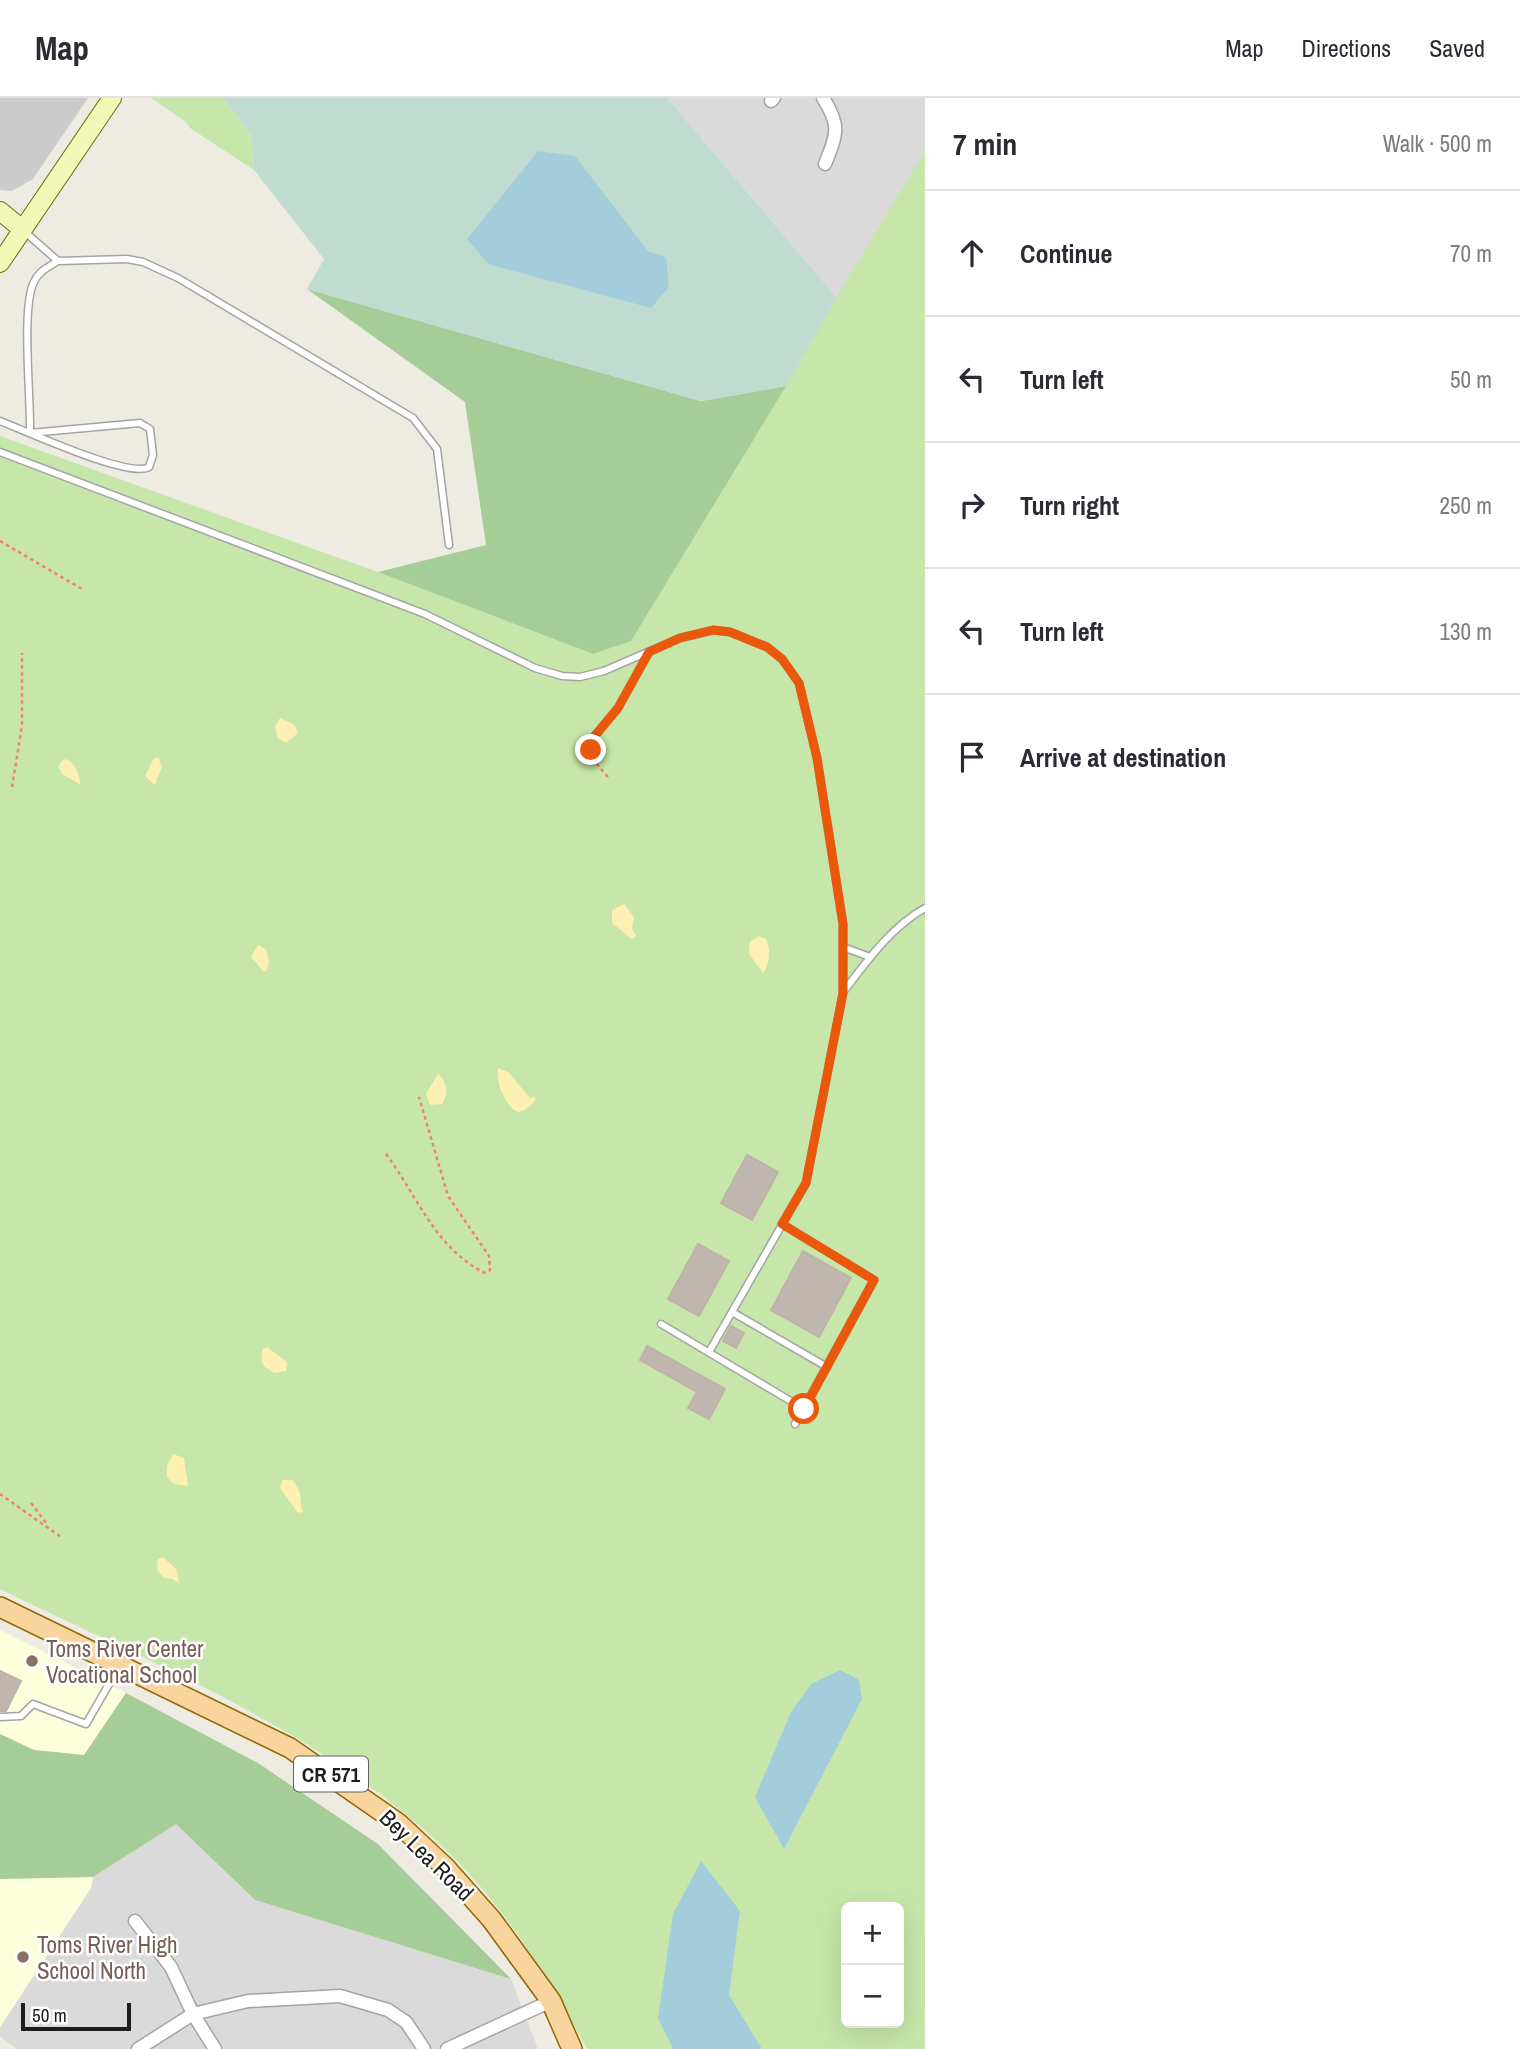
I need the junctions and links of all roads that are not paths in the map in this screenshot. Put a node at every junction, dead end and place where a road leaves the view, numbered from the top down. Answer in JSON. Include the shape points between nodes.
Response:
{"nodes":[{"id":1,"x":111,"y":98,"type":"edge"},
{"id":2,"x":823,"y":98,"type":"edge"},
{"id":3,"x":825,"y":164,"type":"dead end"},
{"id":4,"x":0,"y":211,"type":"edge"},
{"id":5,"x":22,"y":229,"type":"junction"},
{"id":6,"x":58,"y":261,"type":"junction"},
{"id":7,"x":0,"y":263,"type":"edge"},
{"id":8,"x":0,"y":421,"type":"edge"},
{"id":9,"x":30,"y":433,"type":"junction"},
{"id":10,"x":0,"y":452,"type":"edge"},
{"id":11,"x":449,"y":545,"type":"dead end"},
{"id":12,"x":925,"y":908,"type":"edge"},
{"id":13,"x":843,"y":947,"type":"junction"},
{"id":14,"x":870,"y":957,"type":"junction"},
{"id":15,"x":843,"y":993,"type":"junction"},
{"id":16,"x":782,"y":1224,"type":"junction"},
{"id":17,"x":732,"y":1312,"type":"junction"},
{"id":18,"x":661,"y":1324,"type":"dead end"},
{"id":19,"x":709,"y":1352,"type":"junction"},
{"id":20,"x":827,"y":1367,"type":"junction"},
{"id":21,"x":804,"y":1409,"type":"junction"},
{"id":22,"x":795,"y":1424,"type":"dead end"},
{"id":23,"x":0,"y":1607,"type":"edge"},
{"id":24,"x":120,"y":1665,"type":"junction"},
{"id":25,"x":0,"y":1717,"type":"edge"},
{"id":26,"x":135,"y":1921,"type":"dead end"},
{"id":27,"x":551,"y":2000,"type":"junction"},
{"id":28,"x":193,"y":2014,"type":"junction"},
{"id":29,"x":138,"y":2049,"type":"edge"},
{"id":30,"x":215,"y":2049,"type":"edge"},
{"id":31,"x":424,"y":2049,"type":"edge"},
{"id":32,"x":447,"y":2049,"type":"edge"},
{"id":33,"x":572,"y":2049,"type":"edge"}],
"edges":[{"from":1,"to":5,"type":"main road"},
{"from":2,"to":3,"type":"street","via":[[838,132]]},
{"from":4,"to":5,"type":"main road"},
{"from":5,"to":6,"type":"lane"},
{"from":5,"to":7,"type":"main road"},
{"from":6,"to":9,"type":"lane","via":[[42,270],[33,283],[28,312]]},
{"from":6,"to":11,"type":"lane","via":[[143,262],[178,278],[413,418],[437,449]]},
{"from":8,"to":9,"type":"lane"},
{"from":9,"to":9,"type":"lane","via":[[133,471],[149,467],[153,455],[150,429],[141,423]]},
{"from":10,"to":13,"type":"lane","via":[[425,614],[562,677],[604,671],[713,630],[767,647],[799,683],[817,758]]},
{"from":12,"to":14,"type":"lane"},
{"from":13,"to":14,"type":"lane"},
{"from":13,"to":15,"type":"lane"},
{"from":14,"to":15,"type":"lane"},
{"from":15,"to":16,"type":"lane","via":[[806,1183]]},
{"from":16,"to":17,"type":"lane"},
{"from":16,"to":20,"type":"lane","via":[[874,1280]]},
{"from":17,"to":19,"type":"lane"},
{"from":17,"to":20,"type":"lane"},
{"from":18,"to":19,"type":"lane"},
{"from":19,"to":21,"type":"lane"},
{"from":20,"to":21,"type":"lane"},
{"from":21,"to":22,"type":"lane"},
{"from":23,"to":24,"type":"main road","name":"Bey Lea Road","number":"CR 571"},
{"from":24,"to":25,"type":"lane","via":[[86,1724],[33,1704],[21,1716]]},
{"from":24,"to":27,"type":"main road","name":"Bey Lea Road","number":"CR 571","via":[[290,1748],[398,1823],[492,1920]]},
{"from":26,"to":28,"type":"street","via":[[171,1967]]},
{"from":27,"to":32,"type":"street"},
{"from":27,"to":33,"type":"main road","name":"Bey Lea Road","number":"CR 571"},
{"from":28,"to":29,"type":"street"},
{"from":28,"to":30,"type":"street"},
{"from":28,"to":31,"type":"street","via":[[248,2001],[351,1998],[388,2010],[406,2022]]}]}
